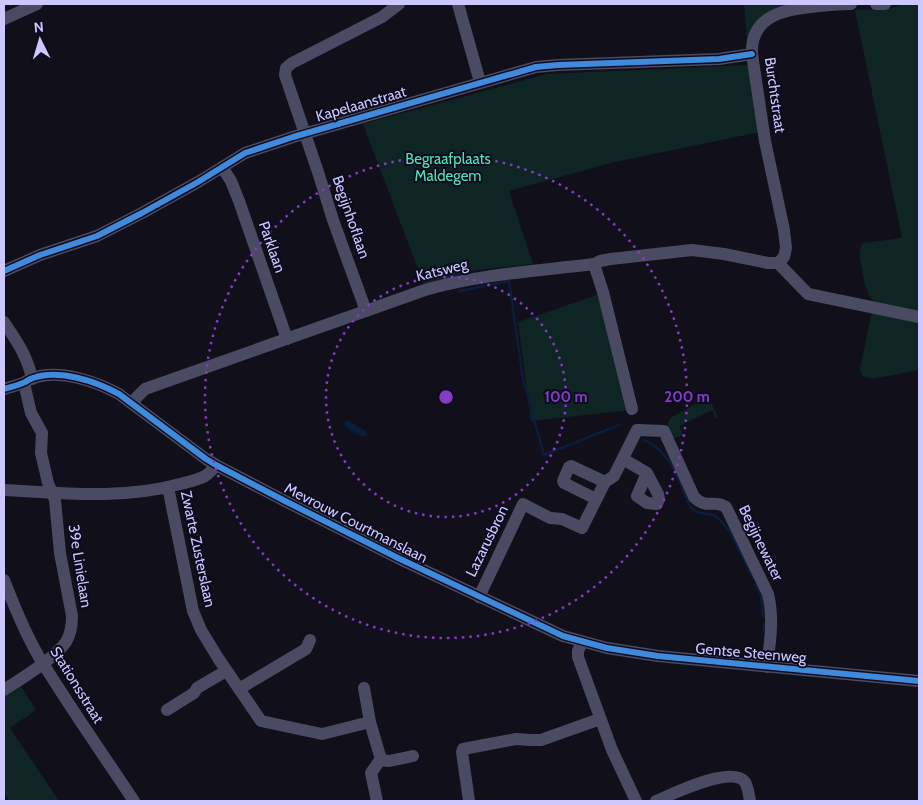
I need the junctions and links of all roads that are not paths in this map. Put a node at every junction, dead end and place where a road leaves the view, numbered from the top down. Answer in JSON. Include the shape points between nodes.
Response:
{"nodes":[{"id":1,"x":37,"y":4,"type":"edge"},
{"id":2,"x":399,"y":4,"type":"edge"},
{"id":3,"x":458,"y":4,"type":"edge"},
{"id":4,"x":851,"y":4,"type":"edge"},
{"id":5,"x":876,"y":4,"type":"edge"},
{"id":6,"x":885,"y":4,"type":"edge"},
{"id":7,"x":4,"y":19,"type":"edge"},
{"id":8,"x":752,"y":54,"type":"junction"},
{"id":9,"x":480,"y":82,"type":"junction"},
{"id":10,"x":305,"y":134,"type":"junction"},
{"id":11,"x":222,"y":167,"type":"junction"},
{"id":12,"x":778,"y":263,"type":"junction"},
{"id":13,"x":594,"y":264,"type":"junction"},
{"id":14,"x":4,"y":271,"type":"edge"},
{"id":15,"x":366,"y":311,"type":"junction"},
{"id":16,"x":919,"y":318,"type":"edge"},
{"id":17,"x":4,"y":322,"type":"edge"},
{"id":18,"x":287,"y":339,"type":"junction"},
{"id":19,"x":28,"y":381,"type":"junction"},
{"id":20,"x":4,"y":389,"type":"edge"},
{"id":21,"x":132,"y":403,"type":"junction"},
{"id":22,"x":632,"y":410,"type":"dead end"},
{"id":23,"x":636,"y":430,"type":"joint"},
{"id":24,"x":622,"y":459,"type":"junction"},
{"id":25,"x":216,"y":465,"type":"junction"},
{"id":26,"x":647,"y":473,"type":"dead end"},
{"id":27,"x":605,"y":482,"type":"junction"},
{"id":28,"x":168,"y":487,"type":"junction"},
{"id":29,"x":4,"y":490,"type":"edge"},
{"id":30,"x":53,"y":493,"type":"junction"},
{"id":31,"x":596,"y":499,"type":"junction"},
{"id":32,"x":4,"y":580,"type":"edge"},
{"id":33,"x":479,"y":597,"type":"junction"},
{"id":34,"x":310,"y":640,"type":"dead end"},
{"id":35,"x":582,"y":642,"type":"junction"},
{"id":36,"x":43,"y":663,"type":"junction"},
{"id":37,"x":767,"y":667,"type":"junction"},
{"id":38,"x":226,"y":671,"type":"junction"},
{"id":39,"x":919,"y":681,"type":"edge"},
{"id":40,"x":364,"y":688,"type":"dead end"},
{"id":41,"x":239,"y":689,"type":"junction"},
{"id":42,"x":4,"y":690,"type":"edge"},
{"id":43,"x":167,"y":710,"type":"dead end"},
{"id":44,"x":600,"y":719,"type":"junction"},
{"id":45,"x":370,"y":722,"type":"junction"},
{"id":46,"x":414,"y":756,"type":"dead end"},
{"id":47,"x":380,"y":760,"type":"junction"},
{"id":48,"x":134,"y":801,"type":"edge"},
{"id":49,"x":377,"y":801,"type":"edge"},
{"id":50,"x":469,"y":801,"type":"edge"},
{"id":51,"x":636,"y":801,"type":"edge"},
{"id":52,"x":656,"y":801,"type":"edge"},
{"id":53,"x":750,"y":801,"type":"edge"}],
"edges":[{"from":1,"to":7,"type":"street"},
{"from":2,"to":10,"type":"street","name":"Begijnhoflaan","via":[[382,17],[286,68],[285,75]]},
{"from":3,"to":9,"type":"street"},
{"from":4,"to":8,"type":"street","name":"Burchtstraat","via":[[795,9],[769,18],[755,34],[751,43]]},
{"from":5,"to":6,"type":"street"},
{"from":8,"to":9,"type":"street","name":"Kapelaanstraat","via":[[719,59],[536,67]]},
{"from":8,"to":12,"type":"street","name":"Burchtstraat","via":[[765,141],[784,230],[786,248]]},
{"from":9,"to":10,"type":"street","name":"Kapelaanstraat"},
{"from":10,"to":11,"type":"street","name":"Kapelaanstraat","via":[[245,154]]},
{"from":10,"to":15,"type":"street","name":"Begijnhoflaan"},
{"from":11,"to":14,"type":"street","name":"Kapelaanstraat","via":[[97,236]]},
{"from":11,"to":18,"type":"street","name":"Parklaan","via":[[240,201]]},
{"from":12,"to":13,"type":"street","name":"Katsweg","via":[[692,250],[611,259]]},
{"from":12,"to":16,"type":"street","via":[[808,294]]},
{"from":13,"to":15,"type":"street","name":"Katsweg","via":[[451,283]]},
{"from":13,"to":22,"type":"street"},
{"from":15,"to":18,"type":"street","name":"Katsweg"},
{"from":17,"to":19,"type":"street","name":"39e Linielaan","via":[[26,359]]},
{"from":18,"to":21,"type":"street","name":"Katsweg","via":[[145,389]]},
{"from":19,"to":20,"type":"street","name":"Mevrouw Courtmanslaan"},
{"from":19,"to":21,"type":"street","name":"Mevrouw Courtmanslaan","via":[[64,375],[108,388]]},
{"from":19,"to":30,"type":"street","name":"39e Linielaan","via":[[32,413],[42,433],[41,453]]},
{"from":21,"to":25,"type":"street","name":"Mevrouw Courtmanslaan"},
{"from":23,"to":24,"type":"street","name":"Lazarusbron"},
{"from":23,"to":37,"type":"street","name":"Begijnewater","via":[[664,432],[694,497],[699,502],[719,503],[726,507],[772,608]]},
{"from":24,"to":26,"type":"street"},
{"from":24,"to":27,"type":"street","name":"Lazarusbron","via":[[614,476]]},
{"from":25,"to":28,"type":"street","via":[[207,475]]},
{"from":25,"to":33,"type":"street","name":"Mevrouw Courtmanslaan"},
{"from":27,"to":31,"type":"street","name":"Lazarusbron"},
{"from":27,"to":31,"type":"street","via":[[569,467],[564,483]]},
{"from":28,"to":30,"type":"street","via":[[118,494]]},
{"from":28,"to":38,"type":"street","name":"Zwarte Zusterslaan","via":[[194,611],[201,630]]},
{"from":29,"to":30,"type":"street"},
{"from":30,"to":36,"type":"street","name":"39e Linielaan","via":[[72,625],[67,641]]},
{"from":31,"to":33,"type":"street","name":"Lazarusbron","via":[[582,528],[562,518],[550,518],[523,504]]},
{"from":32,"to":36,"type":"street","name":"Stationsstraat"},
{"from":33,"to":35,"type":"street","name":"Mevrouw Courtmanslaan"},
{"from":34,"to":41,"type":"street","via":[[306,649]]},
{"from":35,"to":37,"type":"street","name":"Gentse Steenweg","via":[[658,656]]},
{"from":35,"to":44,"type":"street","via":[[578,657]]},
{"from":36,"to":42,"type":"street","name":"39e Linielaan"},
{"from":36,"to":48,"type":"street","name":"Stationsstraat"},
{"from":37,"to":39,"type":"street","name":"Gentse Steenweg"},
{"from":38,"to":41,"type":"street","name":"Zwarte Zusterslaan"},
{"from":38,"to":43,"type":"street"},
{"from":40,"to":45,"type":"street"},
{"from":41,"to":45,"type":"street","name":"Zwarte Zusterslaan","via":[[261,721],[322,734]]},
{"from":44,"to":50,"type":"street","via":[[541,740],[516,738],[463,748]]},
{"from":44,"to":51,"type":"street"},
{"from":45,"to":47,"type":"street"},
{"from":46,"to":47,"type":"street"},
{"from":47,"to":49,"type":"street","via":[[371,773]]},
{"from":52,"to":53,"type":"street","via":[[702,782],[726,777],[744,781]]}]}
